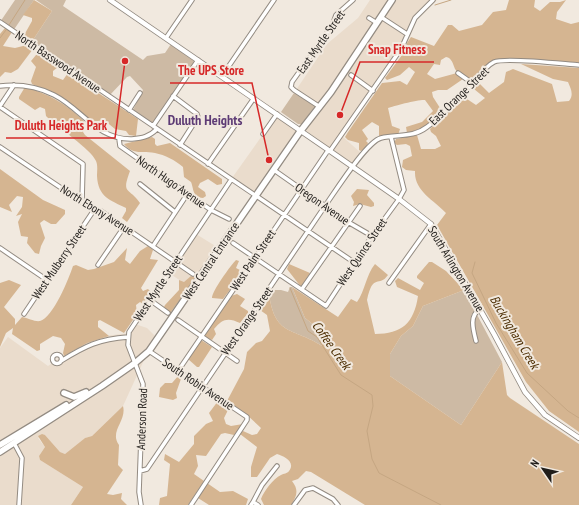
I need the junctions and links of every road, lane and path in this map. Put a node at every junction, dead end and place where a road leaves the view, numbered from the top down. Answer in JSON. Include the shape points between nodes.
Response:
{"nodes":[{"id":1,"x":110,"y":0,"type":"edge"},
{"id":2,"x":192,"y":0,"type":"edge"},
{"id":3,"x":274,"y":0,"type":"edge"},
{"id":4,"x":353,"y":0,"type":"edge"},
{"id":5,"x":392,"y":0,"type":"edge"},
{"id":6,"x":433,"y":0,"type":"edge"},
{"id":7,"x":381,"y":17,"type":"junction"},
{"id":8,"x":369,"y":18,"type":"dead end"},
{"id":9,"x":0,"y":22,"type":"edge"},
{"id":10,"x":377,"y":23,"type":"junction"},
{"id":11,"x":407,"y":34,"type":"junction"},
{"id":12,"x":166,"y":38,"type":"junction"},
{"id":13,"x":198,"y":60,"type":"junction"},
{"id":14,"x":579,"y":65,"type":"edge"},
{"id":15,"x":458,"y":73,"type":"dead end"},
{"id":16,"x":222,"y":76,"type":"junction"},
{"id":17,"x":351,"y":76,"type":"dead end"},
{"id":18,"x":472,"y":83,"type":"junction"},
{"id":19,"x":14,"y":85,"type":"junction"},
{"id":20,"x":0,"y":86,"type":"edge"},
{"id":21,"x":373,"y":91,"type":"junction"},
{"id":22,"x":140,"y":93,"type":"dead end"},
{"id":23,"x":173,"y":96,"type":"junction"},
{"id":24,"x":254,"y":98,"type":"junction"},
{"id":25,"x":0,"y":106,"type":"edge"},
{"id":26,"x":320,"y":107,"type":"junction"},
{"id":27,"x":129,"y":110,"type":"junction"},
{"id":28,"x":277,"y":114,"type":"junction"},
{"id":29,"x":153,"y":126,"type":"junction"},
{"id":30,"x":157,"y":129,"type":"junction"},
{"id":31,"x":301,"y":130,"type":"junction"},
{"id":32,"x":263,"y":134,"type":"dead end"},
{"id":33,"x":391,"y":137,"type":"junction"},
{"id":34,"x":119,"y":139,"type":"junction"},
{"id":35,"x":180,"y":145,"type":"junction"},
{"id":36,"x":0,"y":147,"type":"edge"},
{"id":37,"x":330,"y":151,"type":"junction"},
{"id":38,"x":208,"y":164,"type":"junction"},
{"id":39,"x":353,"y":166,"type":"junction"},
{"id":40,"x":274,"y":170,"type":"junction"},
{"id":41,"x":231,"y":180,"type":"junction"},
{"id":42,"x":140,"y":184,"type":"dead end"},
{"id":43,"x":302,"y":189,"type":"junction"},
{"id":44,"x":188,"y":193,"type":"junction"},
{"id":45,"x":256,"y":196,"type":"junction"},
{"id":46,"x":399,"y":199,"type":"junction"},
{"id":47,"x":82,"y":202,"type":"junction"},
{"id":48,"x":325,"y":206,"type":"junction"},
{"id":49,"x":360,"y":206,"type":"dead end"},
{"id":50,"x":94,"y":210,"type":"junction"},
{"id":51,"x":211,"y":210,"type":"junction"},
{"id":52,"x":175,"y":212,"type":"junction"},
{"id":53,"x":284,"y":216,"type":"junction"},
{"id":54,"x":229,"y":220,"type":"dead end"},
{"id":55,"x":348,"y":222,"type":"junction"},
{"id":56,"x":431,"y":224,"type":"junction"},
{"id":57,"x":124,"y":227,"type":"junction"},
{"id":58,"x":308,"y":231,"type":"junction"},
{"id":59,"x":372,"y":236,"type":"junction"},
{"id":60,"x":232,"y":243,"type":"dead end"},
{"id":61,"x":153,"y":246,"type":"junction"},
{"id":62,"x":331,"y":247,"type":"junction"},
{"id":63,"x":0,"y":248,"type":"edge"},
{"id":64,"x":254,"y":258,"type":"junction"},
{"id":65,"x":176,"y":262,"type":"junction"},
{"id":66,"x":355,"y":263,"type":"junction"},
{"id":67,"x":98,"y":265,"type":"dead end"},
{"id":68,"x":193,"y":274,"type":"dead end"},
{"id":69,"x":279,"y":274,"type":"junction"},
{"id":70,"x":47,"y":280,"type":"junction"},
{"id":71,"x":389,"y":283,"type":"dead end"},
{"id":72,"x":302,"y":289,"type":"junction"},
{"id":73,"x":150,"y":300,"type":"junction"},
{"id":74,"x":480,"y":309,"type":"junction"},
{"id":75,"x":168,"y":313,"type":"dead end"},
{"id":76,"x":24,"y":314,"type":"dead end"},
{"id":77,"x":178,"y":320,"type":"dead end"},
{"id":78,"x":201,"y":336,"type":"junction"},
{"id":79,"x":128,"y":337,"type":"junction"},
{"id":80,"x":476,"y":341,"type":"dead end"},
{"id":81,"x":149,"y":351,"type":"junction"},
{"id":82,"x":225,"y":352,"type":"junction"},
{"id":83,"x":61,"y":361,"type":"dead end"},
{"id":84,"x":237,"y":361,"type":"dead end"},
{"id":85,"x":135,"y":363,"type":"junction"},
{"id":86,"x":178,"y":371,"type":"junction"},
{"id":87,"x":110,"y":380,"type":"junction"},
{"id":88,"x":201,"y":387,"type":"junction"},
{"id":89,"x":86,"y":392,"type":"junction"},
{"id":90,"x":63,"y":407,"type":"junction"},
{"id":91,"x":579,"y":438,"type":"edge"},
{"id":92,"x":13,"y":441,"type":"junction"},
{"id":93,"x":0,"y":445,"type":"edge"},
{"id":94,"x":0,"y":452,"type":"edge"},
{"id":95,"x":277,"y":466,"type":"dead end"},
{"id":96,"x":140,"y":471,"type":"junction"},
{"id":97,"x":252,"y":503,"type":"edge"},
{"id":98,"x":19,"y":505,"type":"edge"},
{"id":99,"x":141,"y":505,"type":"edge"},
{"id":100,"x":191,"y":505,"type":"edge"},
{"id":101,"x":258,"y":505,"type":"edge"},
{"id":102,"x":294,"y":505,"type":"edge"},
{"id":103,"x":338,"y":505,"type":"edge"}],
"edges":[{"from":1,"to":12,"type":"main road","name":"South Arlington Avenue"},
{"from":2,"to":12,"type":"street"},
{"from":3,"to":16,"type":"street"},
{"from":4,"to":26,"type":"street","name":"East Myrtle Street","via":[[336,15],[332,26],[291,87]]},
{"from":5,"to":7,"type":"highway","name":"West Central Entrance"},
{"from":6,"to":11,"type":"street","name":"West Palm Street","via":[[420,11]]},
{"from":7,"to":10,"type":"highway","name":"West Central Entrance"},
{"from":7,"to":11,"type":"street"},
{"from":8,"to":10,"type":"street"},
{"from":9,"to":27,"type":"street","name":"North Basswood Avenue"},
{"from":10,"to":26,"type":"highway","name":"West Central Entrance"},
{"from":11,"to":21,"type":"street","name":"West Palm Street","via":[[401,49]]},
{"from":12,"to":13,"type":"main road","name":"South Arlington Avenue"},
{"from":13,"to":16,"type":"main road","name":"South Arlington Avenue"},
{"from":13,"to":23,"type":"street"},
{"from":14,"to":18,"type":"street","name":"East Orange Street","via":[[495,62]]},
{"from":15,"to":18,"type":"street"},
{"from":16,"to":24,"type":"main road","name":"South Arlington Avenue"},
{"from":17,"to":21,"type":"street"},
{"from":18,"to":33,"type":"street","name":"East Orange Street","via":[[450,108],[426,128],[417,133]]},
{"from":19,"to":20,"type":"street"},
{"from":19,"to":25,"type":"street"},
{"from":19,"to":34,"type":"street","via":[[54,95],[104,133]]},
{"from":21,"to":37,"type":"street","name":"West Palm Street"},
{"from":22,"to":27,"type":"street"},
{"from":23,"to":29,"type":"street"},
{"from":23,"to":35,"type":"street","via":[[197,114],[196,120]]},
{"from":24,"to":28,"type":"main road","name":"South Arlington Avenue"},
{"from":24,"to":38,"type":"street"},
{"from":25,"to":47,"type":"street","via":[[83,164]]},
{"from":26,"to":31,"type":"highway","name":"West Central Entrance"},
{"from":27,"to":29,"type":"street","name":"North Basswood Avenue"},
{"from":28,"to":31,"type":"main road","name":"South Arlington Avenue"},
{"from":28,"to":32,"type":"street"},
{"from":29,"to":30,"type":"street","name":"North Basswood Avenue"},
{"from":30,"to":34,"type":"street","via":[[145,138]]},
{"from":30,"to":35,"type":"street","name":"North Basswood Avenue"},
{"from":31,"to":37,"type":"main road","name":"South Arlington Avenue"},
{"from":31,"to":40,"type":"highway","name":"West Central Entrance"},
{"from":33,"to":39,"type":"street","name":"East Orange Street","via":[[373,142]]},
{"from":33,"to":46,"type":"street","via":[[404,190]]},
{"from":34,"to":44,"type":"street","name":"North Hugo Avenue","via":[[120,146]]},
{"from":35,"to":38,"type":"street","name":"North Basswood Avenue"},
{"from":36,"to":47,"type":"street","name":"North Ebony Avenue"},
{"from":37,"to":39,"type":"main road","name":"South Arlington Avenue"},
{"from":37,"to":43,"type":"street","name":"West Palm Street"},
{"from":38,"to":41,"type":"street","name":"North Basswood Avenue"},
{"from":39,"to":46,"type":"main road","name":"South Arlington Avenue"},
{"from":39,"to":48,"type":"street","name":"West Orange Street"},
{"from":40,"to":43,"type":"street","name":"Oregon Avenue"},
{"from":40,"to":45,"type":"highway","name":"West Central Entrance"},
{"from":41,"to":45,"type":"street","name":"North Basswood Avenue"},
{"from":41,"to":51,"type":"street","name":"West Myrtle Street"},
{"from":42,"to":52,"type":"street"},
{"from":43,"to":48,"type":"street","name":"Oregon Avenue"},
{"from":43,"to":53,"type":"street","name":"West Palm Street"},
{"from":44,"to":51,"type":"street","name":"North Hugo Avenue"},
{"from":44,"to":52,"type":"street"},
{"from":45,"to":53,"type":"street","name":"North Basswood Avenue"},
{"from":45,"to":81,"type":"highway","name":"West Central Entrance"},
{"from":46,"to":56,"type":"main road","name":"South Arlington Avenue"},
{"from":46,"to":59,"type":"street","name":"West Quince Street"},
{"from":47,"to":50,"type":"street","name":"North Ebony Avenue"},
{"from":48,"to":55,"type":"street","name":"Oregon Avenue"},
{"from":48,"to":58,"type":"street","name":"West Orange Street"},
{"from":49,"to":55,"type":"street"},
{"from":50,"to":57,"type":"street","name":"North Ebony Avenue","via":[[100,210]]},
{"from":50,"to":70,"type":"street","name":"West Mulberry Street"},
{"from":51,"to":54,"type":"street","name":"North Hugo Avenue"},
{"from":51,"to":65,"type":"street","name":"West Myrtle Street"},
{"from":52,"to":61,"type":"street"},
{"from":53,"to":58,"type":"street","name":"North Basswood Avenue"},
{"from":53,"to":64,"type":"street","name":"West Palm Street"},
{"from":55,"to":59,"type":"street","name":"Oregon Avenue"},
{"from":55,"to":62,"type":"street"},
{"from":56,"to":71,"type":"street"},
{"from":56,"to":74,"type":"main road","name":"South Arlington Avenue"},
{"from":57,"to":61,"type":"street","name":"North Ebony Avenue"},
{"from":57,"to":67,"type":"street"},
{"from":58,"to":62,"type":"street","name":"North Basswood Avenue"},
{"from":58,"to":69,"type":"street","name":"West Orange Street"},
{"from":59,"to":66,"type":"street","name":"West Quince Street"},
{"from":60,"to":64,"type":"street"},
{"from":61,"to":65,"type":"street","name":"North Ebony Avenue"},
{"from":62,"to":66,"type":"street","name":"North Basswood Avenue"},
{"from":62,"to":72,"type":"street"},
{"from":63,"to":70,"type":"street"},
{"from":64,"to":69,"type":"street"},
{"from":64,"to":78,"type":"street","name":"West Palm Street"},
{"from":65,"to":68,"type":"street","name":"North Ebony Avenue"},
{"from":65,"to":73,"type":"street","name":"West Myrtle Street"},
{"from":66,"to":72,"type":"street","name":"West Quince Street","via":[[326,306]]},
{"from":69,"to":72,"type":"street"},
{"from":69,"to":82,"type":"street","name":"West Orange Street"},
{"from":70,"to":76,"type":"street","name":"West Mulberry Street"},
{"from":73,"to":75,"type":"street"},
{"from":73,"to":79,"type":"street","name":"West Myrtle Street","via":[[133,324]]},
{"from":74,"to":80,"type":"street","via":[[472,317]]},
{"from":74,"to":91,"type":"main road","name":"South Arlington Avenue","via":[[525,392],[545,415]]},
{"from":77,"to":78,"type":"street"},
{"from":78,"to":82,"type":"street"},
{"from":78,"to":86,"type":"street","name":"West Palm Street"},
{"from":79,"to":83,"type":"street","via":[[93,342]]},
{"from":79,"to":85,"type":"street","name":"Anderson Road","via":[[128,345]]},
{"from":81,"to":85,"type":"highway","name":"West Central Entrance"},
{"from":81,"to":86,"type":"street","name":"South Robin Avenue"},
{"from":82,"to":84,"type":"street"},
{"from":82,"to":88,"type":"street","name":"West Orange Street"},
{"from":85,"to":87,"type":"highway","name":"West Central Entrance"},
{"from":85,"to":96,"type":"street","name":"Anderson Road","via":[[144,388]]},
{"from":86,"to":88,"type":"street","name":"South Robin Avenue"},
{"from":87,"to":89,"type":"highway","name":"West Central Entrance"},
{"from":87,"to":92,"type":"highway","name":"West Central Entrance"},
{"from":88,"to":96,"type":"street","name":"West Orange Street","via":[[147,469]]},
{"from":88,"to":100,"type":"street","name":"South Robin Avenue","via":[[248,417],[248,420]]},
{"from":89,"to":90,"type":"highway","name":"West Central Entrance"},
{"from":89,"to":90,"type":"highway","via":[[74,397],[64,393],[68,400]]},
{"from":90,"to":92,"type":"highway","name":"West Central Entrance"},
{"from":92,"to":93,"type":"highway","name":"West Central Entrance"},
{"from":92,"to":94,"type":"highway","name":"West Central Entrance"},
{"from":92,"to":98,"type":"street","via":[[22,458]]},
{"from":95,"to":97,"type":"street"},
{"from":96,"to":99,"type":"street","name":"Anderson Road"},
{"from":97,"to":101,"type":"street"},
{"from":102,"to":103,"type":"street","via":[[305,490],[313,488],[333,499]]}]}
